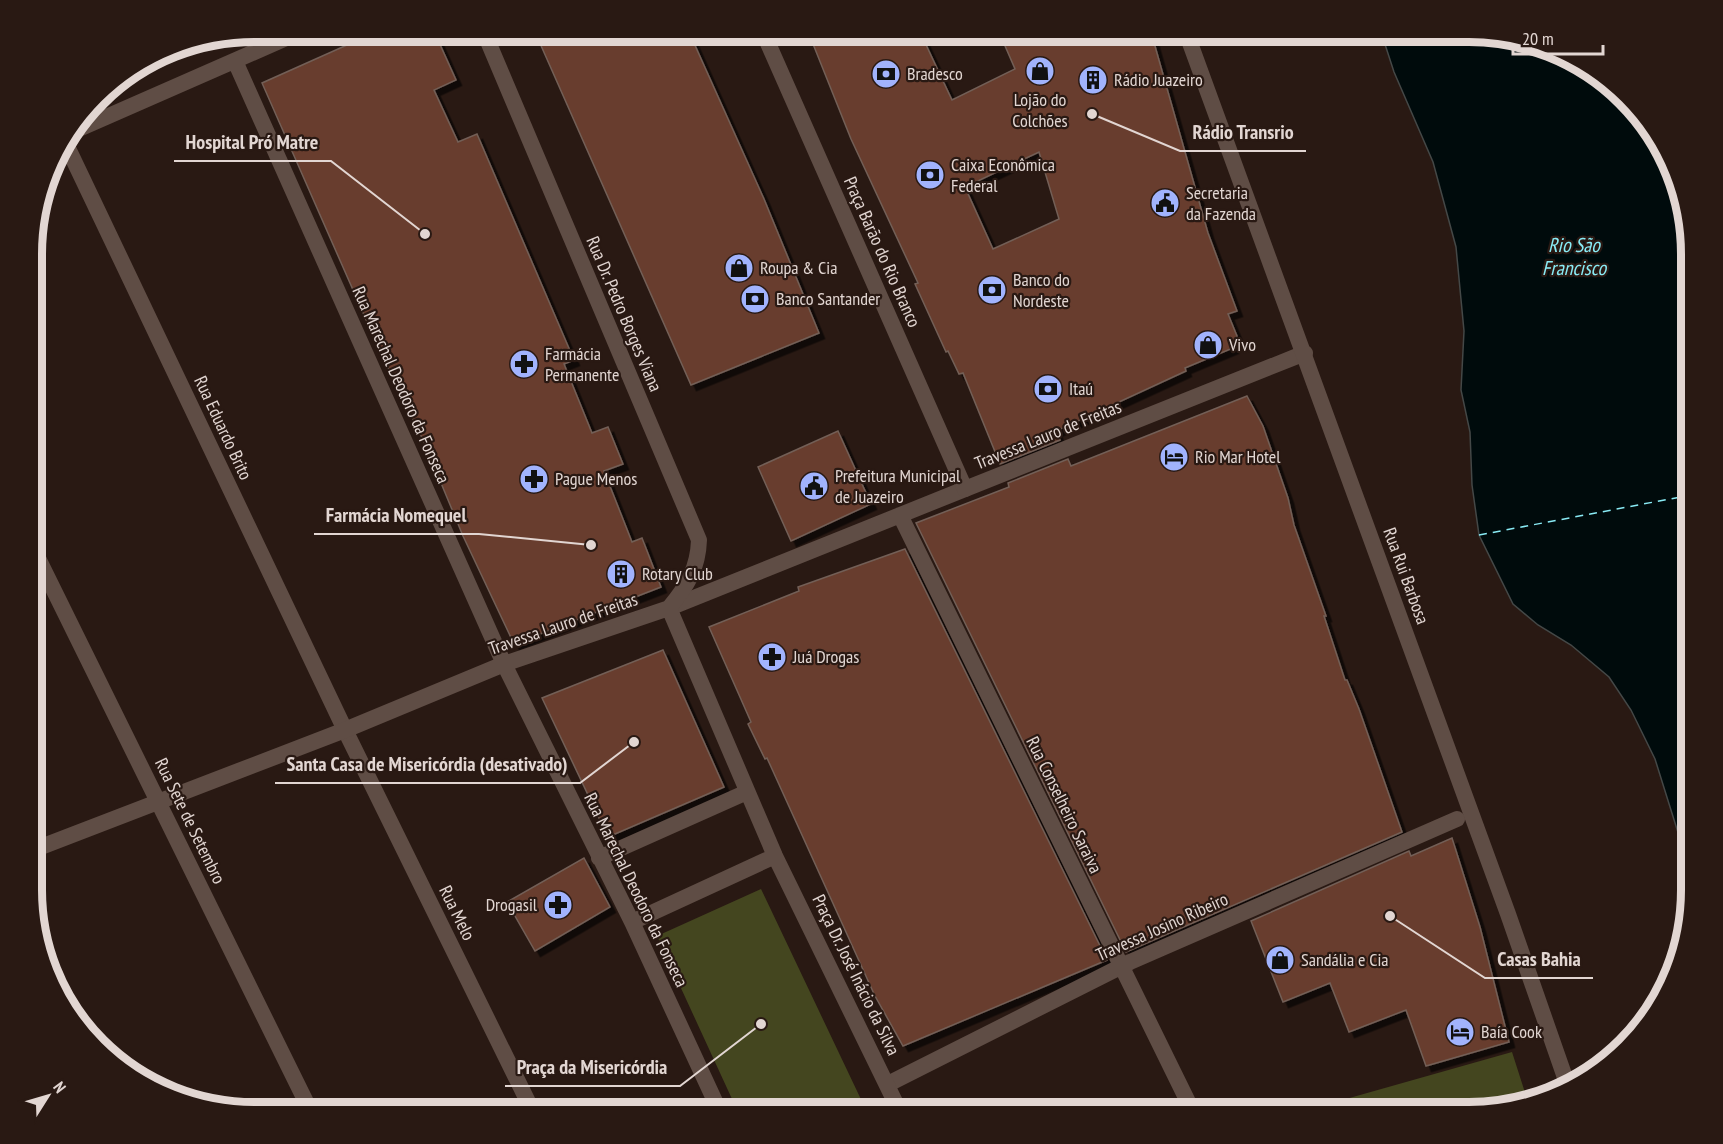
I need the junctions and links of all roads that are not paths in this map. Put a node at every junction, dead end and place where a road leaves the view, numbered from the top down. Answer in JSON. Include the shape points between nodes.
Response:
{"nodes":[{"id":1,"x":278,"y":42,"type":"edge"},
{"id":2,"x":488,"y":42,"type":"edge"},
{"id":3,"x":767,"y":42,"type":"edge"},
{"id":4,"x":1190,"y":42,"type":"edge"},
{"id":5,"x":235,"y":61,"type":"junction"},
{"id":6,"x":85,"y":126,"type":"edge"},
{"id":7,"x":69,"y":150,"type":"edge"},
{"id":8,"x":1305,"y":353,"type":"junction"},
{"id":9,"x":965,"y":489,"type":"junction"},
{"id":10,"x":900,"y":515,"type":"junction"},
{"id":11,"x":42,"y":566,"type":"edge"},
{"id":12,"x":669,"y":608,"type":"junction"},
{"id":13,"x":504,"y":664,"type":"junction"},
{"id":14,"x":345,"y":730,"type":"junction"},
{"id":15,"x":747,"y":792,"type":"junction"},
{"id":16,"x":158,"y":801,"type":"junction"},
{"id":17,"x":1464,"y":816,"type":"junction"},
{"id":18,"x":42,"y":846,"type":"edge"},
{"id":19,"x":775,"y":856,"type":"junction"},
{"id":20,"x":599,"y":858,"type":"junction"},
{"id":21,"x":632,"y":922,"type":"junction"},
{"id":22,"x":1120,"y":966,"type":"junction"},
{"id":23,"x":1565,"y":1079,"type":"edge"},
{"id":24,"x":888,"y":1084,"type":"junction"},
{"id":25,"x":306,"y":1102,"type":"edge"},
{"id":26,"x":528,"y":1102,"type":"edge"},
{"id":27,"x":715,"y":1102,"type":"edge"},
{"id":28,"x":896,"y":1102,"type":"edge"},
{"id":29,"x":1188,"y":1102,"type":"edge"}],
"edges":[{"from":1,"to":5,"type":"street"},
{"from":2,"to":12,"type":"street","name":"Rua Dr. Pedro Borges Viana","via":[[699,540],[694,575]]},
{"from":3,"to":9,"type":"street","name":"Praça Barão do Rio Branco"},
{"from":4,"to":8,"type":"street","name":"Rua Rui Barbosa"},
{"from":5,"to":6,"type":"street"},
{"from":5,"to":13,"type":"street","name":"Rua Marechal Deodoro da Fonseca"},
{"from":7,"to":14,"type":"street","name":"Rua Eduardo Brito"},
{"from":8,"to":9,"type":"street","name":"Travessa Lauro de Freitas"},
{"from":8,"to":17,"type":"street","name":"Rua Rui Barbosa"},
{"from":9,"to":10,"type":"street","name":"Travessa Lauro de Freitas"},
{"from":10,"to":12,"type":"street","name":"Travessa Lauro de Freitas"},
{"from":10,"to":22,"type":"street","name":"Rua Conselheiro Saraiva"},
{"from":11,"to":16,"type":"street","name":"Rua Sete de Setembro"},
{"from":12,"to":13,"type":"street","name":"Travessa Lauro de Freitas"},
{"from":12,"to":15,"type":"street","name":"Praça Dr. José Inácio da Silva"},
{"from":13,"to":14,"type":"street","name":"Travessa Lauro de Freitas"},
{"from":13,"to":20,"type":"street","name":"Rua Marechal Deodoro da Fonseca"},
{"from":14,"to":16,"type":"street","name":"Travessa Lauro de Freitas"},
{"from":14,"to":26,"type":"street","name":"Rua Melo"},
{"from":15,"to":19,"type":"street","name":"Praça Dr. José Inácio da Silva"},
{"from":15,"to":20,"type":"street"},
{"from":16,"to":18,"type":"street","name":"Travessa Lauro de Freitas"},
{"from":16,"to":25,"type":"street","name":"Rua Sete de Setembro"},
{"from":17,"to":22,"type":"street","name":"Travessa Josino Ribeiro"},
{"from":17,"to":23,"type":"street","name":"Rua Rui Barbosa"},
{"from":19,"to":21,"type":"street"},
{"from":19,"to":24,"type":"street","name":"Praça Dr. José Inácio da Silva"},
{"from":20,"to":21,"type":"street","name":"Rua Marechal Deodoro da Fonseca"},
{"from":21,"to":27,"type":"street","name":"Rua Marechal Deodoro da Fonseca"},
{"from":22,"to":24,"type":"street","name":"Travessa Josino Ribeiro"},
{"from":22,"to":29,"type":"street","name":"Rua Conselheiro Saraiva"},
{"from":24,"to":28,"type":"street","name":"Praça Dr. José Inácio da Silva"}]}
